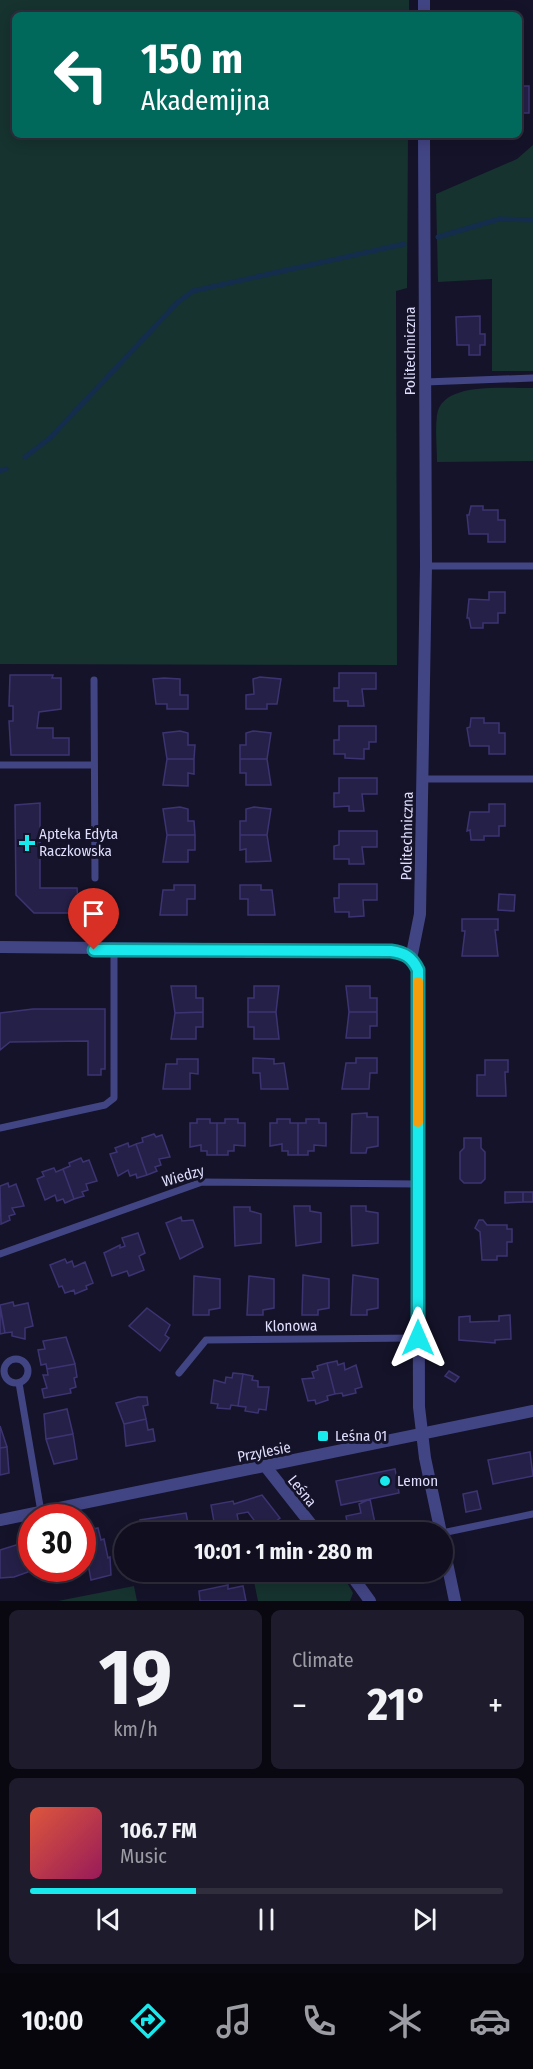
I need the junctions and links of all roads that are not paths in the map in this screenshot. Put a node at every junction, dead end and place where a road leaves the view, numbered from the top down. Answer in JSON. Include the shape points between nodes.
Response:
{"nodes":[{"id":1,"x":424,"y":138,"type":"edge"},
{"id":2,"x":533,"y":378,"type":"edge"},
{"id":3,"x":425,"y":382,"type":"junction"},
{"id":4,"x":426,"y":566,"type":"junction"},
{"id":5,"x":533,"y":566,"type":"edge"},
{"id":6,"x":94,"y":680,"type":"dead end"},
{"id":7,"x":0,"y":765,"type":"edge"},
{"id":8,"x":94,"y":765,"type":"junction"},
{"id":9,"x":533,"y":778,"type":"edge"},
{"id":10,"x":423,"y":779,"type":"junction"},
{"id":11,"x":95,"y":878,"type":"dead end"},
{"id":12,"x":0,"y":947,"type":"edge"},
{"id":13,"x":114,"y":950,"type":"junction"},
{"id":14,"x":411,"y":959,"type":"junction"},
{"id":15,"x":0,"y":1128,"type":"edge"},
{"id":16,"x":418,"y":1184,"type":"junction"},
{"id":17,"x":0,"y":1254,"type":"edge"},
{"id":18,"x":418,"y":1338,"type":"junction"},
{"id":19,"x":179,"y":1373,"type":"dead end"},
{"id":20,"x":19,"y":1383,"type":"dead end"},
{"id":21,"x":533,"y":1411,"type":"edge"},
{"id":22,"x":421,"y":1434,"type":"junction"},
{"id":23,"x":266,"y":1467,"type":"junction"},
{"id":24,"x":40,"y":1504,"type":"edge"},
{"id":25,"x":81,"y":1504,"type":"edge"},
{"id":26,"x":533,"y":1514,"type":"edge"},
{"id":27,"x":18,"y":1516,"type":"edge"},
{"id":28,"x":0,"y":1520,"type":"edge"},
{"id":29,"x":309,"y":1522,"type":"edge"},
{"id":30,"x":439,"y":1522,"type":"edge"},
{"id":31,"x":453,"y":1531,"type":"edge"},
{"id":32,"x":355,"y":1582,"type":"edge"},
{"id":33,"x":451,"y":1582,"type":"edge"},
{"id":34,"x":367,"y":1600,"type":"edge"},
{"id":35,"x":455,"y":1601,"type":"edge"}],
"edges":[{"from":1,"to":3,"type":"street","name":"Politechniczna"},
{"from":2,"to":3,"type":"lane"},
{"from":3,"to":4,"type":"street","name":"Politechniczna"},
{"from":4,"to":5,"type":"lane"},
{"from":4,"to":10,"type":"street","name":"Politechniczna"},
{"from":6,"to":8,"type":"lane"},
{"from":7,"to":8,"type":"lane"},
{"from":8,"to":11,"type":"lane"},
{"from":9,"to":10,"type":"lane"},
{"from":10,"to":14,"type":"street","name":"Politechniczna","via":[[420,914]]},
{"from":12,"to":13,"type":"street"},
{"from":13,"to":14,"type":"street","via":[[391,951]]},
{"from":13,"to":15,"type":"lane","via":[[114,1098],[105,1105]]},
{"from":14,"to":16,"type":"street","name":"Politechniczna","via":[[418,970]]},
{"from":16,"to":17,"type":"lane","name":"Wiedzy","via":[[202,1182]]},
{"from":16,"to":18,"type":"street","name":"Politechniczna"},
{"from":18,"to":19,"type":"lane","name":"Klonowa","via":[[206,1340]]},
{"from":18,"to":22,"type":"street","name":"Politechniczna"},
{"from":20,"to":24,"type":"lane"},
{"from":21,"to":22,"type":"street","name":"Przylesie"},
{"from":22,"to":23,"type":"street","name":"Przylesie"},
{"from":22,"to":30,"type":"street","name":"Politechniczna"},
{"from":23,"to":25,"type":"street","name":"Przylesie"},
{"from":23,"to":29,"type":"street","name":"Leśna"},
{"from":26,"to":31,"type":"lane"},
{"from":27,"to":28,"type":"street","name":"Przylesie"},
{"from":32,"to":34,"type":"street"},
{"from":33,"to":35,"type":"street"}]}
